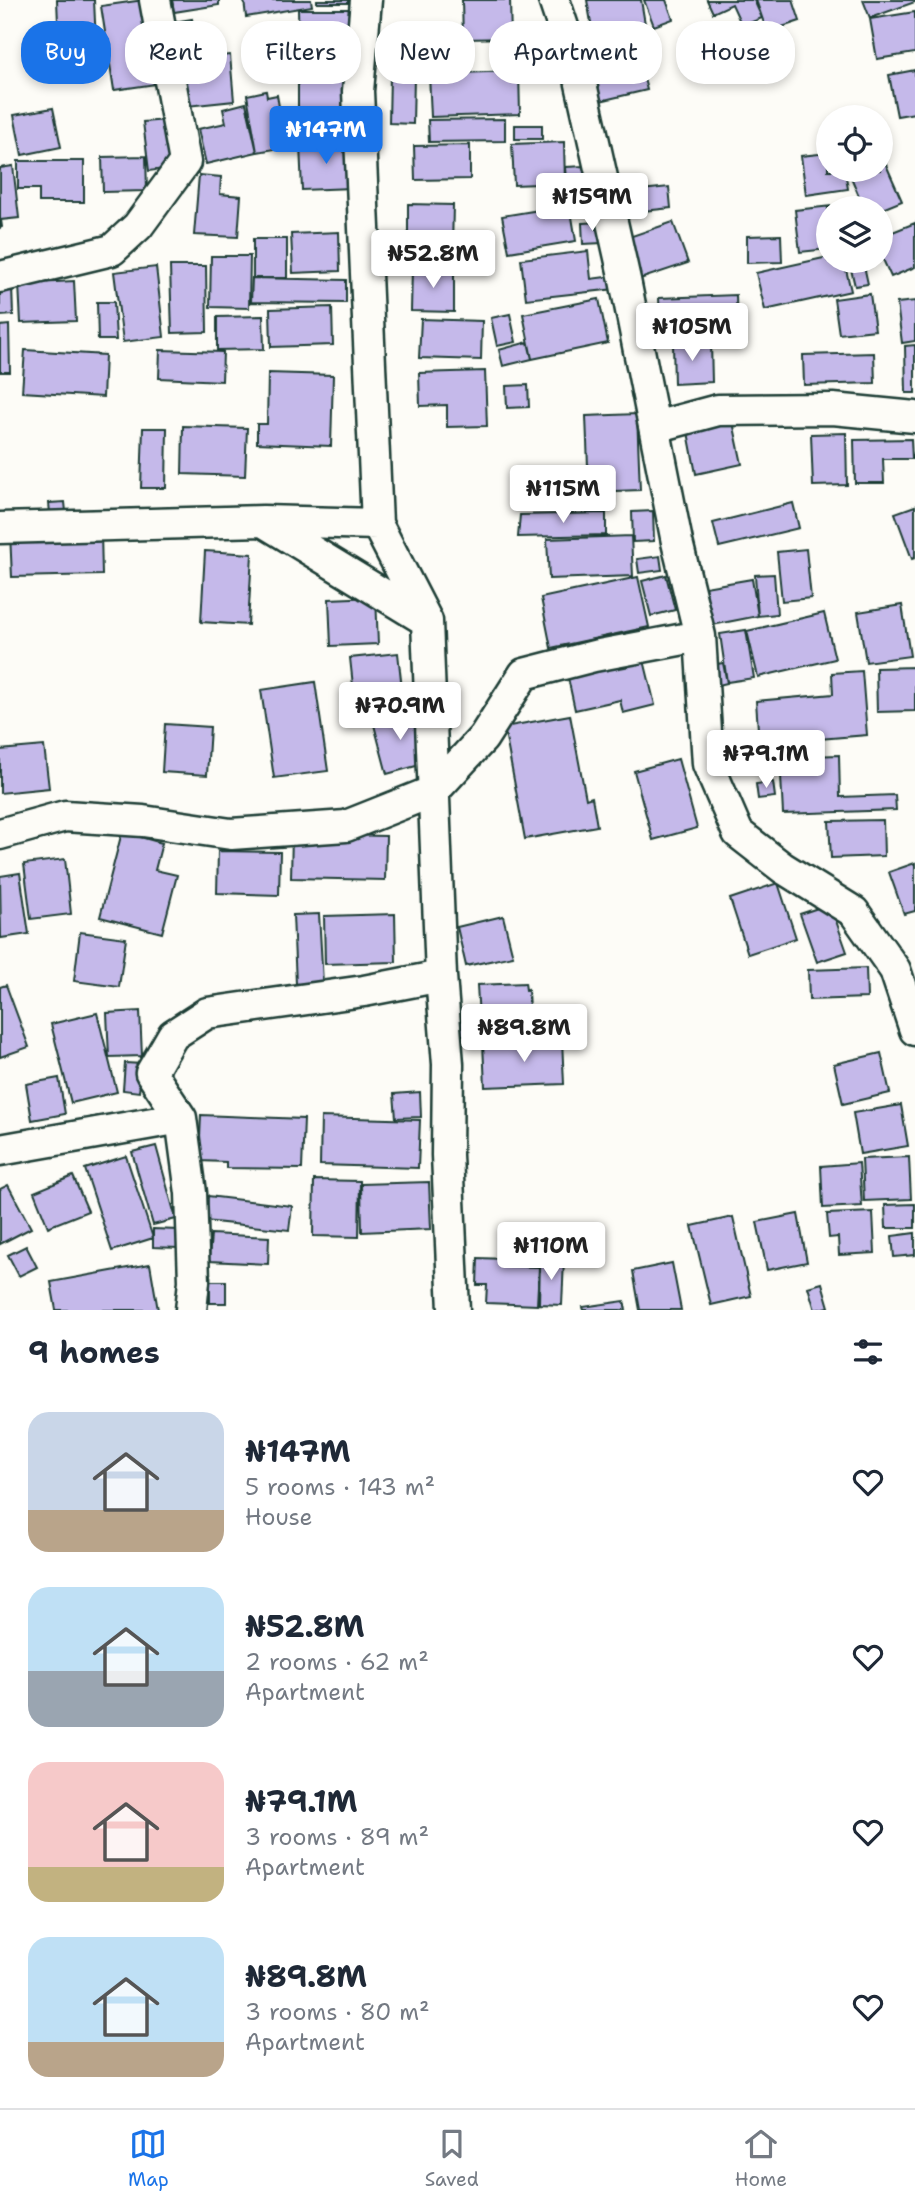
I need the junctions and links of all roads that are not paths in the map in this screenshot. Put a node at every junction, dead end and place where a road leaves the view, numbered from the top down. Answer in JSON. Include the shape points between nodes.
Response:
{"nodes":[{"id":1,"x":155,"y":0,"type":"edge"},
{"id":2,"x":366,"y":0,"type":"edge"},
{"id":3,"x":554,"y":0,"type":"edge"},
{"id":4,"x":0,"y":277,"type":"edge"},
{"id":5,"x":915,"y":417,"type":"edge"},
{"id":6,"x":655,"y":427,"type":"junction"},
{"id":7,"x":262,"y":521,"type":"junction"},
{"id":8,"x":377,"y":524,"type":"junction"},
{"id":9,"x":0,"y":528,"type":"edge"},
{"id":10,"x":427,"y":621,"type":"junction"},
{"id":11,"x":701,"y":636,"type":"junction"},
{"id":12,"x":434,"y":791,"type":"junction"},
{"id":13,"x":0,"y":834,"type":"edge"},
{"id":14,"x":442,"y":976,"type":"junction"},
{"id":15,"x":915,"y":1030,"type":"edge"},
{"id":16,"x":181,"y":1118,"type":"junction"},
{"id":17,"x":0,"y":1150,"type":"edge"},
{"id":18,"x":191,"y":1310,"type":"edge"},
{"id":19,"x":454,"y":1310,"type":"edge"}],
"edges":[{"from":1,"to":4,"type":"street","via":[[185,162],[138,226],[112,250]]},
{"from":2,"to":8,"type":"street","via":[[358,91]]},
{"from":3,"to":6,"type":"street","via":[[579,75]]},
{"from":5,"to":6,"type":"street","via":[[833,410],[718,410]]},
{"from":6,"to":11,"type":"street"},
{"from":7,"to":8,"type":"street"},
{"from":7,"to":9,"type":"street"},
{"from":7,"to":10,"type":"street"},
{"from":8,"to":10,"type":"street"},
{"from":10,"to":12,"type":"street"},
{"from":11,"to":12,"type":"street","via":[[524,674],[482,738]]},
{"from":11,"to":15,"type":"street","via":[[708,764],[738,833],[783,868],[854,912],[895,970]]},
{"from":12,"to":13,"type":"street","via":[[346,826],[231,834],[65,816]]},
{"from":12,"to":14,"type":"street"},
{"from":14,"to":16,"type":"street","via":[[206,1013],[173,1035],[151,1073]]},
{"from":14,"to":19,"type":"street"},
{"from":16,"to":17,"type":"street"},
{"from":16,"to":18,"type":"street","via":[[191,1193]]}]}
